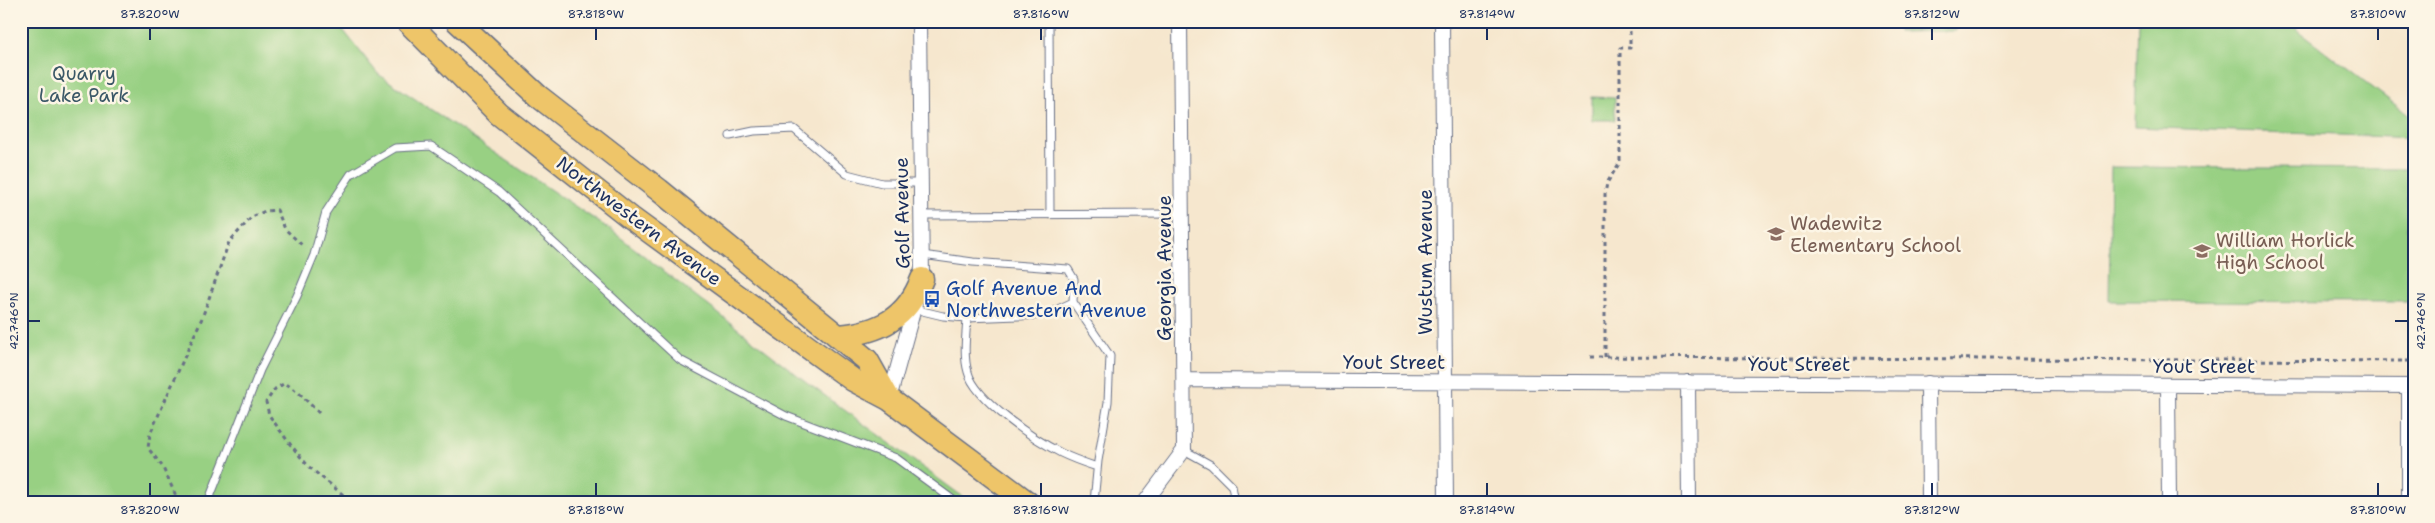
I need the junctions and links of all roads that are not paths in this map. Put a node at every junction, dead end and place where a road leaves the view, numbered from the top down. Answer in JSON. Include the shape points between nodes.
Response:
{"nodes":[{"id":1,"x":407,"y":21,"type":"edge"},
{"id":2,"x":457,"y":21,"type":"edge"},
{"id":3,"x":920,"y":21,"type":"edge"},
{"id":4,"x":1049,"y":21,"type":"edge"},
{"id":5,"x":1180,"y":21,"type":"edge"},
{"id":6,"x":1442,"y":21,"type":"edge"},
{"id":7,"x":730,"y":136,"type":"dead end"},
{"id":8,"x":921,"y":183,"type":"junction"},
{"id":9,"x":1182,"y":214,"type":"junction"},
{"id":10,"x":921,"y":215,"type":"junction"},
{"id":11,"x":1050,"y":215,"type":"junction"},
{"id":12,"x":922,"y":255,"type":"junction"},
{"id":13,"x":922,"y":280,"type":"junction"},
{"id":14,"x":1073,"y":302,"type":"junction"},
{"id":15,"x":914,"y":309,"type":"junction"},
{"id":16,"x":967,"y":318,"type":"junction"},
{"id":17,"x":839,"y":336,"type":"junction"},
{"id":18,"x":1184,"y":380,"type":"junction"},
{"id":19,"x":1445,"y":381,"type":"junction"},
{"id":20,"x":1688,"y":382,"type":"junction"},
{"id":21,"x":1928,"y":383,"type":"junction"},
{"id":22,"x":2168,"y":385,"type":"junction"},
{"id":23,"x":2411,"y":386,"type":"edge"},
{"id":24,"x":889,"y":400,"type":"junction"},
{"id":25,"x":1184,"y":450,"type":"junction"},
{"id":26,"x":1097,"y":467,"type":"junction"},
{"id":27,"x":208,"y":502,"type":"edge"},
{"id":28,"x":956,"y":502,"type":"edge"},
{"id":29,"x":1027,"y":502,"type":"edge"},
{"id":30,"x":1094,"y":502,"type":"edge"},
{"id":31,"x":1145,"y":502,"type":"edge"},
{"id":32,"x":1235,"y":502,"type":"edge"},
{"id":33,"x":1446,"y":502,"type":"edge"},
{"id":34,"x":1689,"y":502,"type":"edge"},
{"id":35,"x":1929,"y":502,"type":"edge"},
{"id":36,"x":2169,"y":502,"type":"edge"},
{"id":37,"x":2410,"y":502,"type":"edge"}],
"edges":[{"from":1,"to":24,"type":"main road","name":"Northwestern Avenue","via":[[499,114],[631,218],[853,380]]},
{"from":2,"to":17,"type":"main road","name":"Northwestern Avenue","via":[[538,96]]},
{"from":3,"to":8,"type":"street","name":"Golf Avenue"},
{"from":4,"to":11,"type":"lane"},
{"from":5,"to":9,"type":"street","name":"Georgia Avenue"},
{"from":6,"to":19,"type":"street","name":"Wustum Avenue"},
{"from":7,"to":8,"type":"lane","via":[[794,129],[847,174],[882,183]]},
{"from":8,"to":10,"type":"street","name":"Golf Avenue"},
{"from":9,"to":11,"type":"lane"},
{"from":9,"to":18,"type":"street","name":"Georgia Avenue"},
{"from":10,"to":11,"type":"lane"},
{"from":10,"to":12,"type":"street","name":"Golf Avenue"},
{"from":12,"to":13,"type":"street","name":"Golf Avenue"},
{"from":12,"to":14,"type":"lane","via":[[1068,270],[1074,279]]},
{"from":13,"to":15,"type":"street","name":"Golf Avenue"},
{"from":13,"to":17,"type":"main road","via":[[914,299],[900,315],[868,331]]},
{"from":14,"to":16,"type":"lane","via":[[1045,315]]},
{"from":14,"to":26,"type":"lane","via":[[1110,356],[1108,402]]},
{"from":15,"to":16,"type":"lane"},
{"from":15,"to":24,"type":"street","name":"Golf Avenue"},
{"from":16,"to":26,"type":"lane","via":[[965,357],[977,391],[998,411],[1044,443],[1062,454]]},
{"from":17,"to":24,"type":"main road","name":"Northwestern Avenue","via":[[866,360]]},
{"from":18,"to":19,"type":"street","name":"Yout Street"},
{"from":18,"to":25,"type":"street","name":"Georgia Avenue"},
{"from":19,"to":20,"type":"street","name":"Yout Street"},
{"from":19,"to":33,"type":"street","name":"Wustum Avenue"},
{"from":20,"to":21,"type":"street","name":"Yout Street"},
{"from":20,"to":34,"type":"street"},
{"from":21,"to":22,"type":"street","name":"Yout Street"},
{"from":21,"to":35,"type":"street"},
{"from":22,"to":23,"type":"street","name":"Yout Street"},
{"from":22,"to":36,"type":"street"},
{"from":23,"to":37,"type":"street"},
{"from":24,"to":29,"type":"main road","name":"Northwestern Avenue"},
{"from":25,"to":31,"type":"street"},
{"from":25,"to":32,"type":"lane","via":[[1211,465],[1232,486]]},
{"from":26,"to":30,"type":"lane"},
{"from":27,"to":28,"type":"lane","via":[[260,370],[314,255],[326,212],[351,174],[395,148],[431,146],[499,192],[680,360],[786,416],[896,458]]}]}
